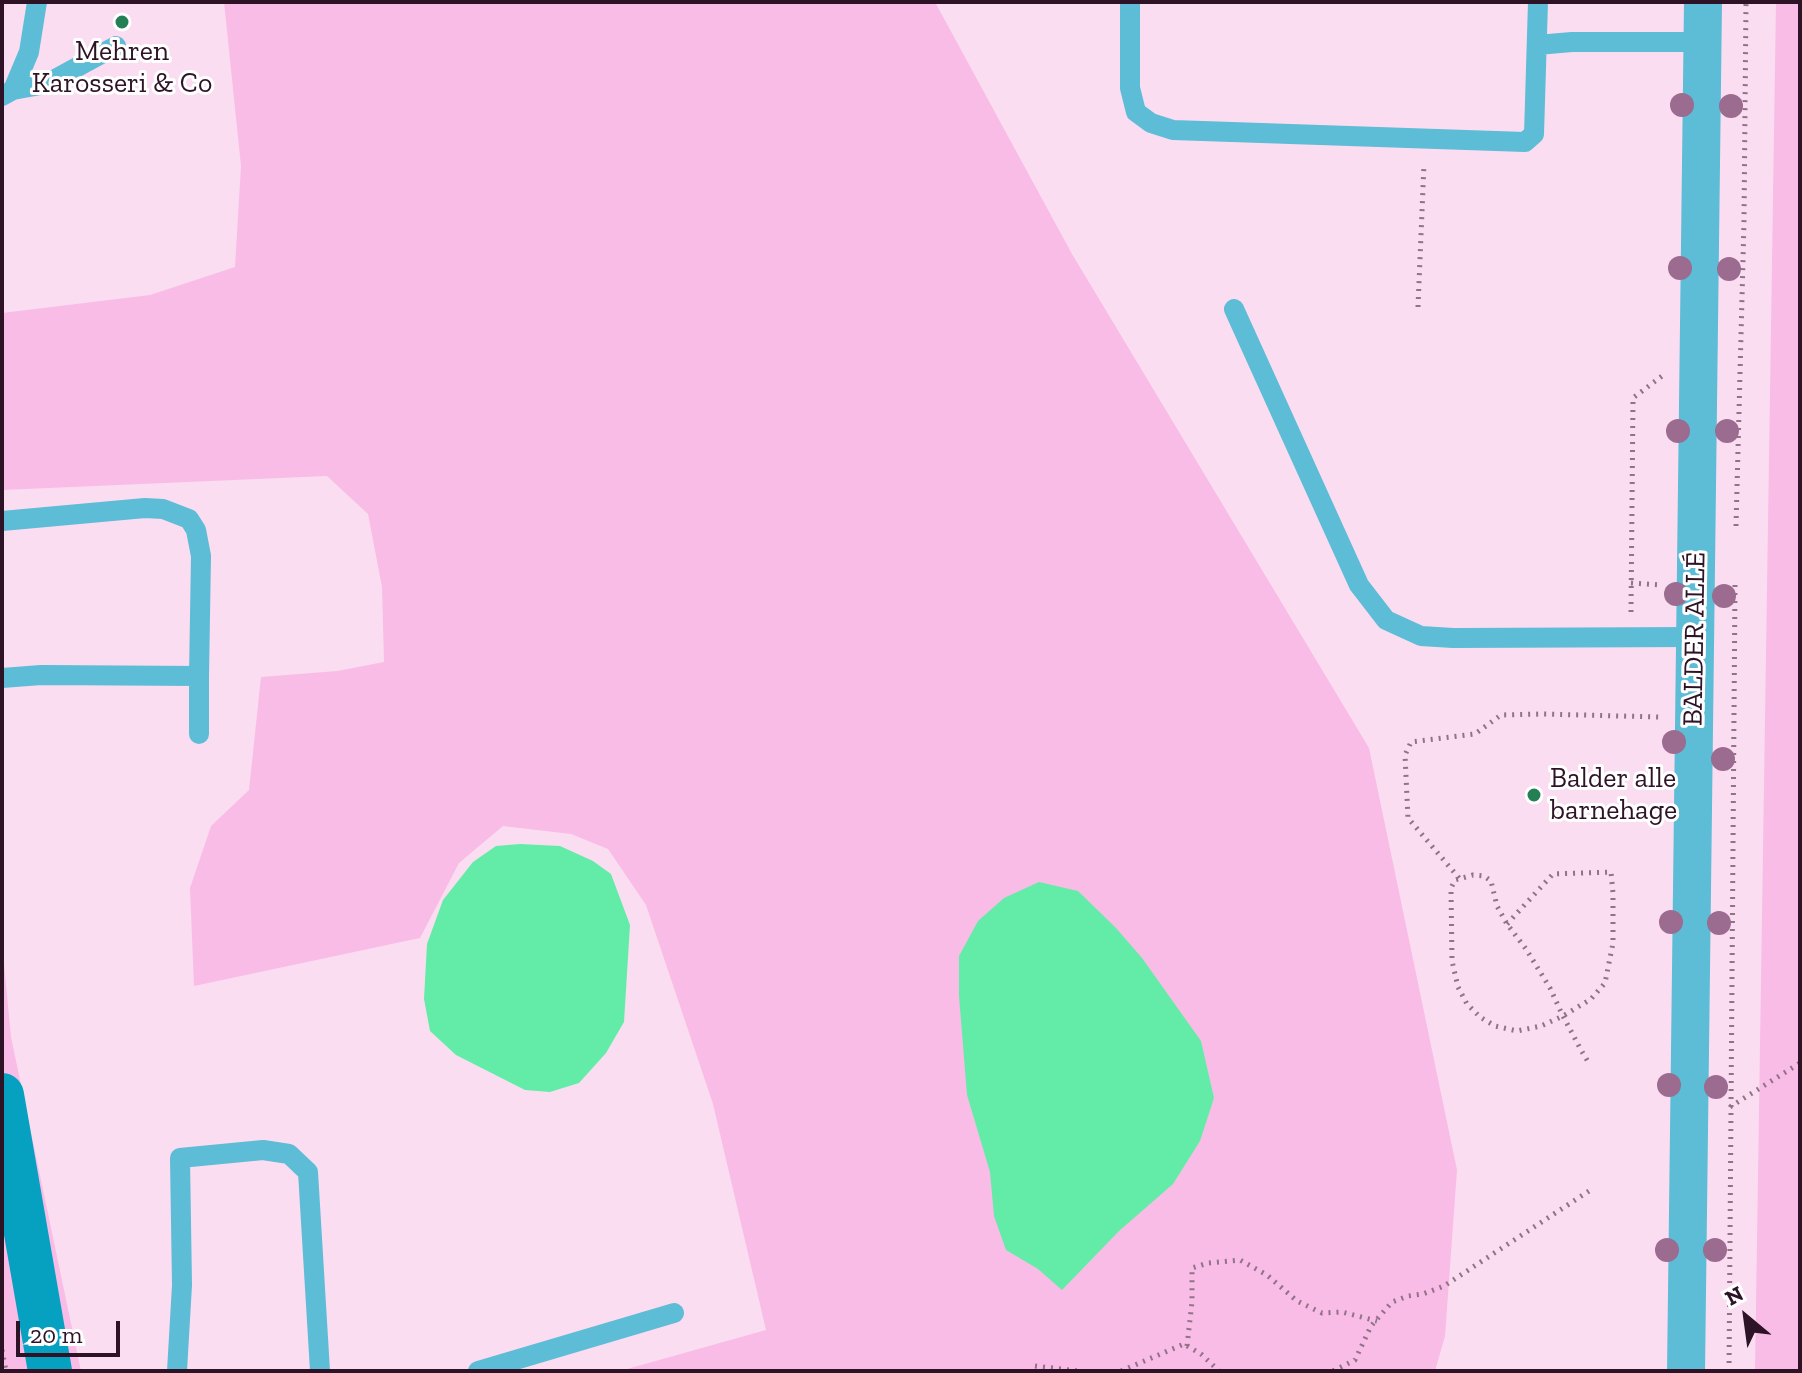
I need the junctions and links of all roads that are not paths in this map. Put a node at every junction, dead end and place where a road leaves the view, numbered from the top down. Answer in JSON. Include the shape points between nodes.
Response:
{"nodes":[{"id":1,"x":37,"y":2,"type":"edge"},
{"id":2,"x":1130,"y":2,"type":"edge"},
{"id":3,"x":1538,"y":2,"type":"edge"},
{"id":4,"x":1703,"y":2,"type":"edge"},
{"id":5,"x":1702,"y":42,"type":"junction"},
{"id":6,"x":1537,"y":45,"type":"junction"},
{"id":7,"x":116,"y":46,"type":"dead end"},
{"id":8,"x":8,"y":93,"type":"edge"},
{"id":9,"x":1234,"y":309,"type":"dead end"},
{"id":10,"x":2,"y":521,"type":"edge"},
{"id":11,"x":1695,"y":637,"type":"junction"},
{"id":12,"x":199,"y":676,"type":"junction"},
{"id":13,"x":2,"y":678,"type":"edge"},
{"id":14,"x":199,"y":734,"type":"dead end"},
{"id":15,"x":2,"y":1095,"type":"edge"},
{"id":16,"x":674,"y":1313,"type":"dead end"},
{"id":17,"x":50,"y":1371,"type":"edge"},
{"id":18,"x":177,"y":1371,"type":"edge"},
{"id":19,"x":320,"y":1371,"type":"edge"},
{"id":20,"x":478,"y":1371,"type":"edge"},
{"id":21,"x":1686,"y":1371,"type":"edge"}],
"edges":[{"from":1,"to":8,"type":"lane","via":[[29,52]]},
{"from":2,"to":6,"type":"lane","via":[[1130,88],[1136,112],[1173,130],[1525,142],[1534,134]]},
{"from":3,"to":6,"type":"lane"},
{"from":4,"to":5,"type":"street","name":"BALDER ALLÉ"},
{"from":5,"to":6,"type":"lane"},
{"from":5,"to":11,"type":"street","name":"BALDER ALLÉ"},
{"from":7,"to":8,"type":"lane","via":[[46,84]]},
{"from":9,"to":11,"type":"lane","via":[[1359,585],[1386,620],[1421,636],[1453,638]]},
{"from":10,"to":12,"type":"lane","via":[[145,508],[189,519],[201,556]]},
{"from":11,"to":21,"type":"street","name":"BALDER ALLÉ"},
{"from":12,"to":13,"type":"lane"},
{"from":12,"to":14,"type":"lane"},
{"from":15,"to":17,"type":"main road"},
{"from":16,"to":20,"type":"lane"},
{"from":18,"to":19,"type":"lane","via":[[180,1158],[263,1150],[289,1154],[308,1172]]}]}
